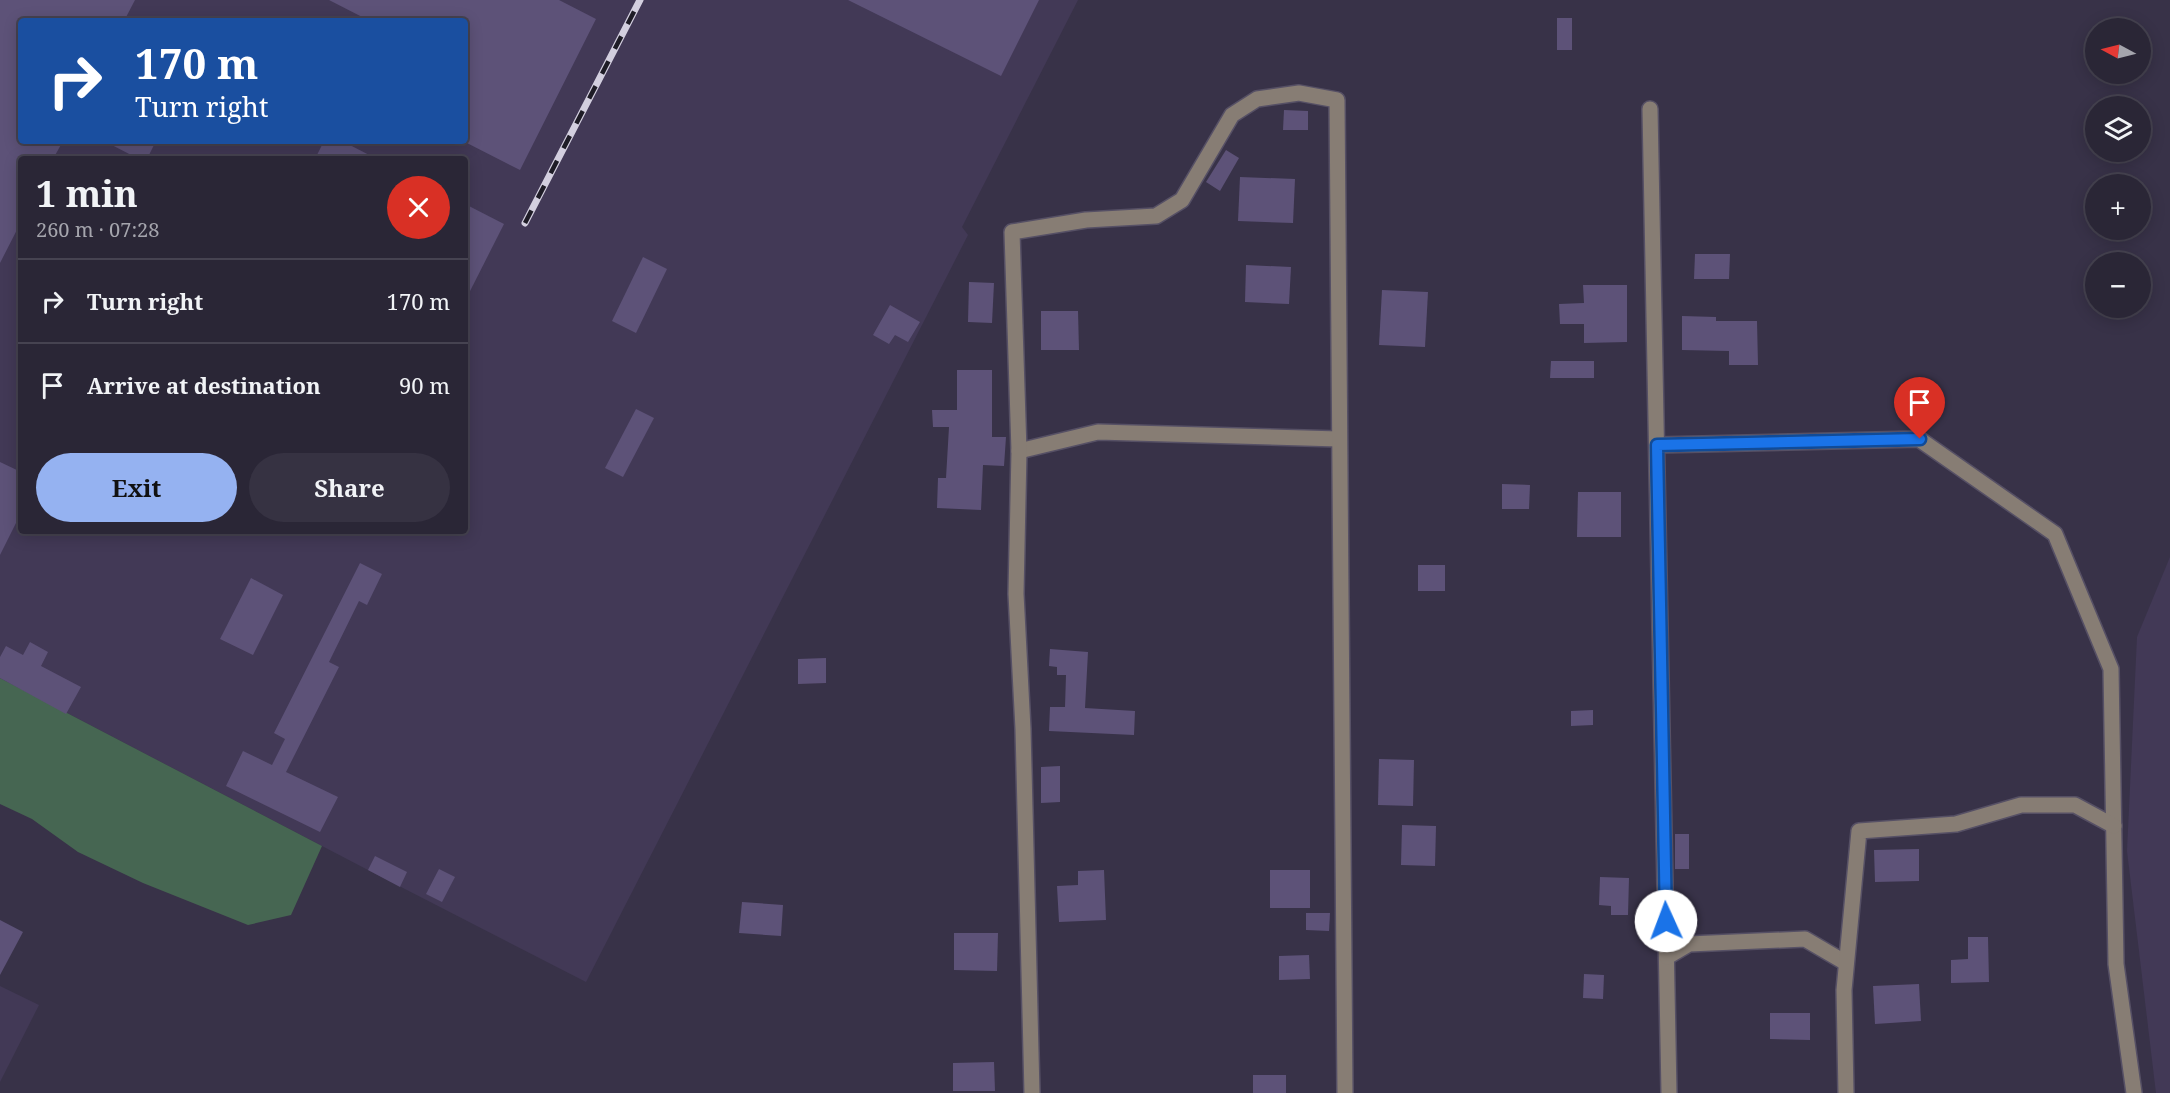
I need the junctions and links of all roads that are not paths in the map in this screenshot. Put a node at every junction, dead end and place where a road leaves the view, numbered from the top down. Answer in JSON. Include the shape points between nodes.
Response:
{"nodes":[{"id":1,"x":1650,"y":108,"type":"dead end"},
{"id":2,"x":1340,"y":439,"type":"junction"},
{"id":3,"x":1657,"y":445,"type":"junction"},
{"id":4,"x":1019,"y":451,"type":"junction"},
{"id":5,"x":2114,"y":826,"type":"junction"},
{"id":6,"x":1667,"y":957,"type":"junction"},
{"id":7,"x":1846,"y":963,"type":"junction"},
{"id":8,"x":1032,"y":1093,"type":"edge"},
{"id":9,"x":1345,"y":1093,"type":"edge"},
{"id":10,"x":1669,"y":1093,"type":"edge"},
{"id":11,"x":1846,"y":1093,"type":"edge"},
{"id":12,"x":2134,"y":1093,"type":"edge"}],
"edges":[{"from":1,"to":3,"type":"street"},
{"from":2,"to":4,"type":"street","via":[[1098,432]]},
{"from":2,"to":4,"type":"street","via":[[1337,100],[1299,93],[1257,99],[1232,115],[1182,200],[1156,216],[1086,220],[1012,232]]},
{"from":2,"to":9,"type":"street"},
{"from":3,"to":5,"type":"street","via":[[1920,439],[2055,534],[2111,669]]},
{"from":3,"to":6,"type":"street"},
{"from":4,"to":8,"type":"street","via":[[1016,594]]},
{"from":5,"to":7,"type":"street","via":[[2075,805],[2021,805],[1956,824],[1858,831]]},
{"from":5,"to":12,"type":"street","via":[[2116,964]]},
{"from":6,"to":7,"type":"street","via":[[1689,944],[1805,939]]},
{"from":6,"to":10,"type":"street"},
{"from":7,"to":11,"type":"street"}]}
